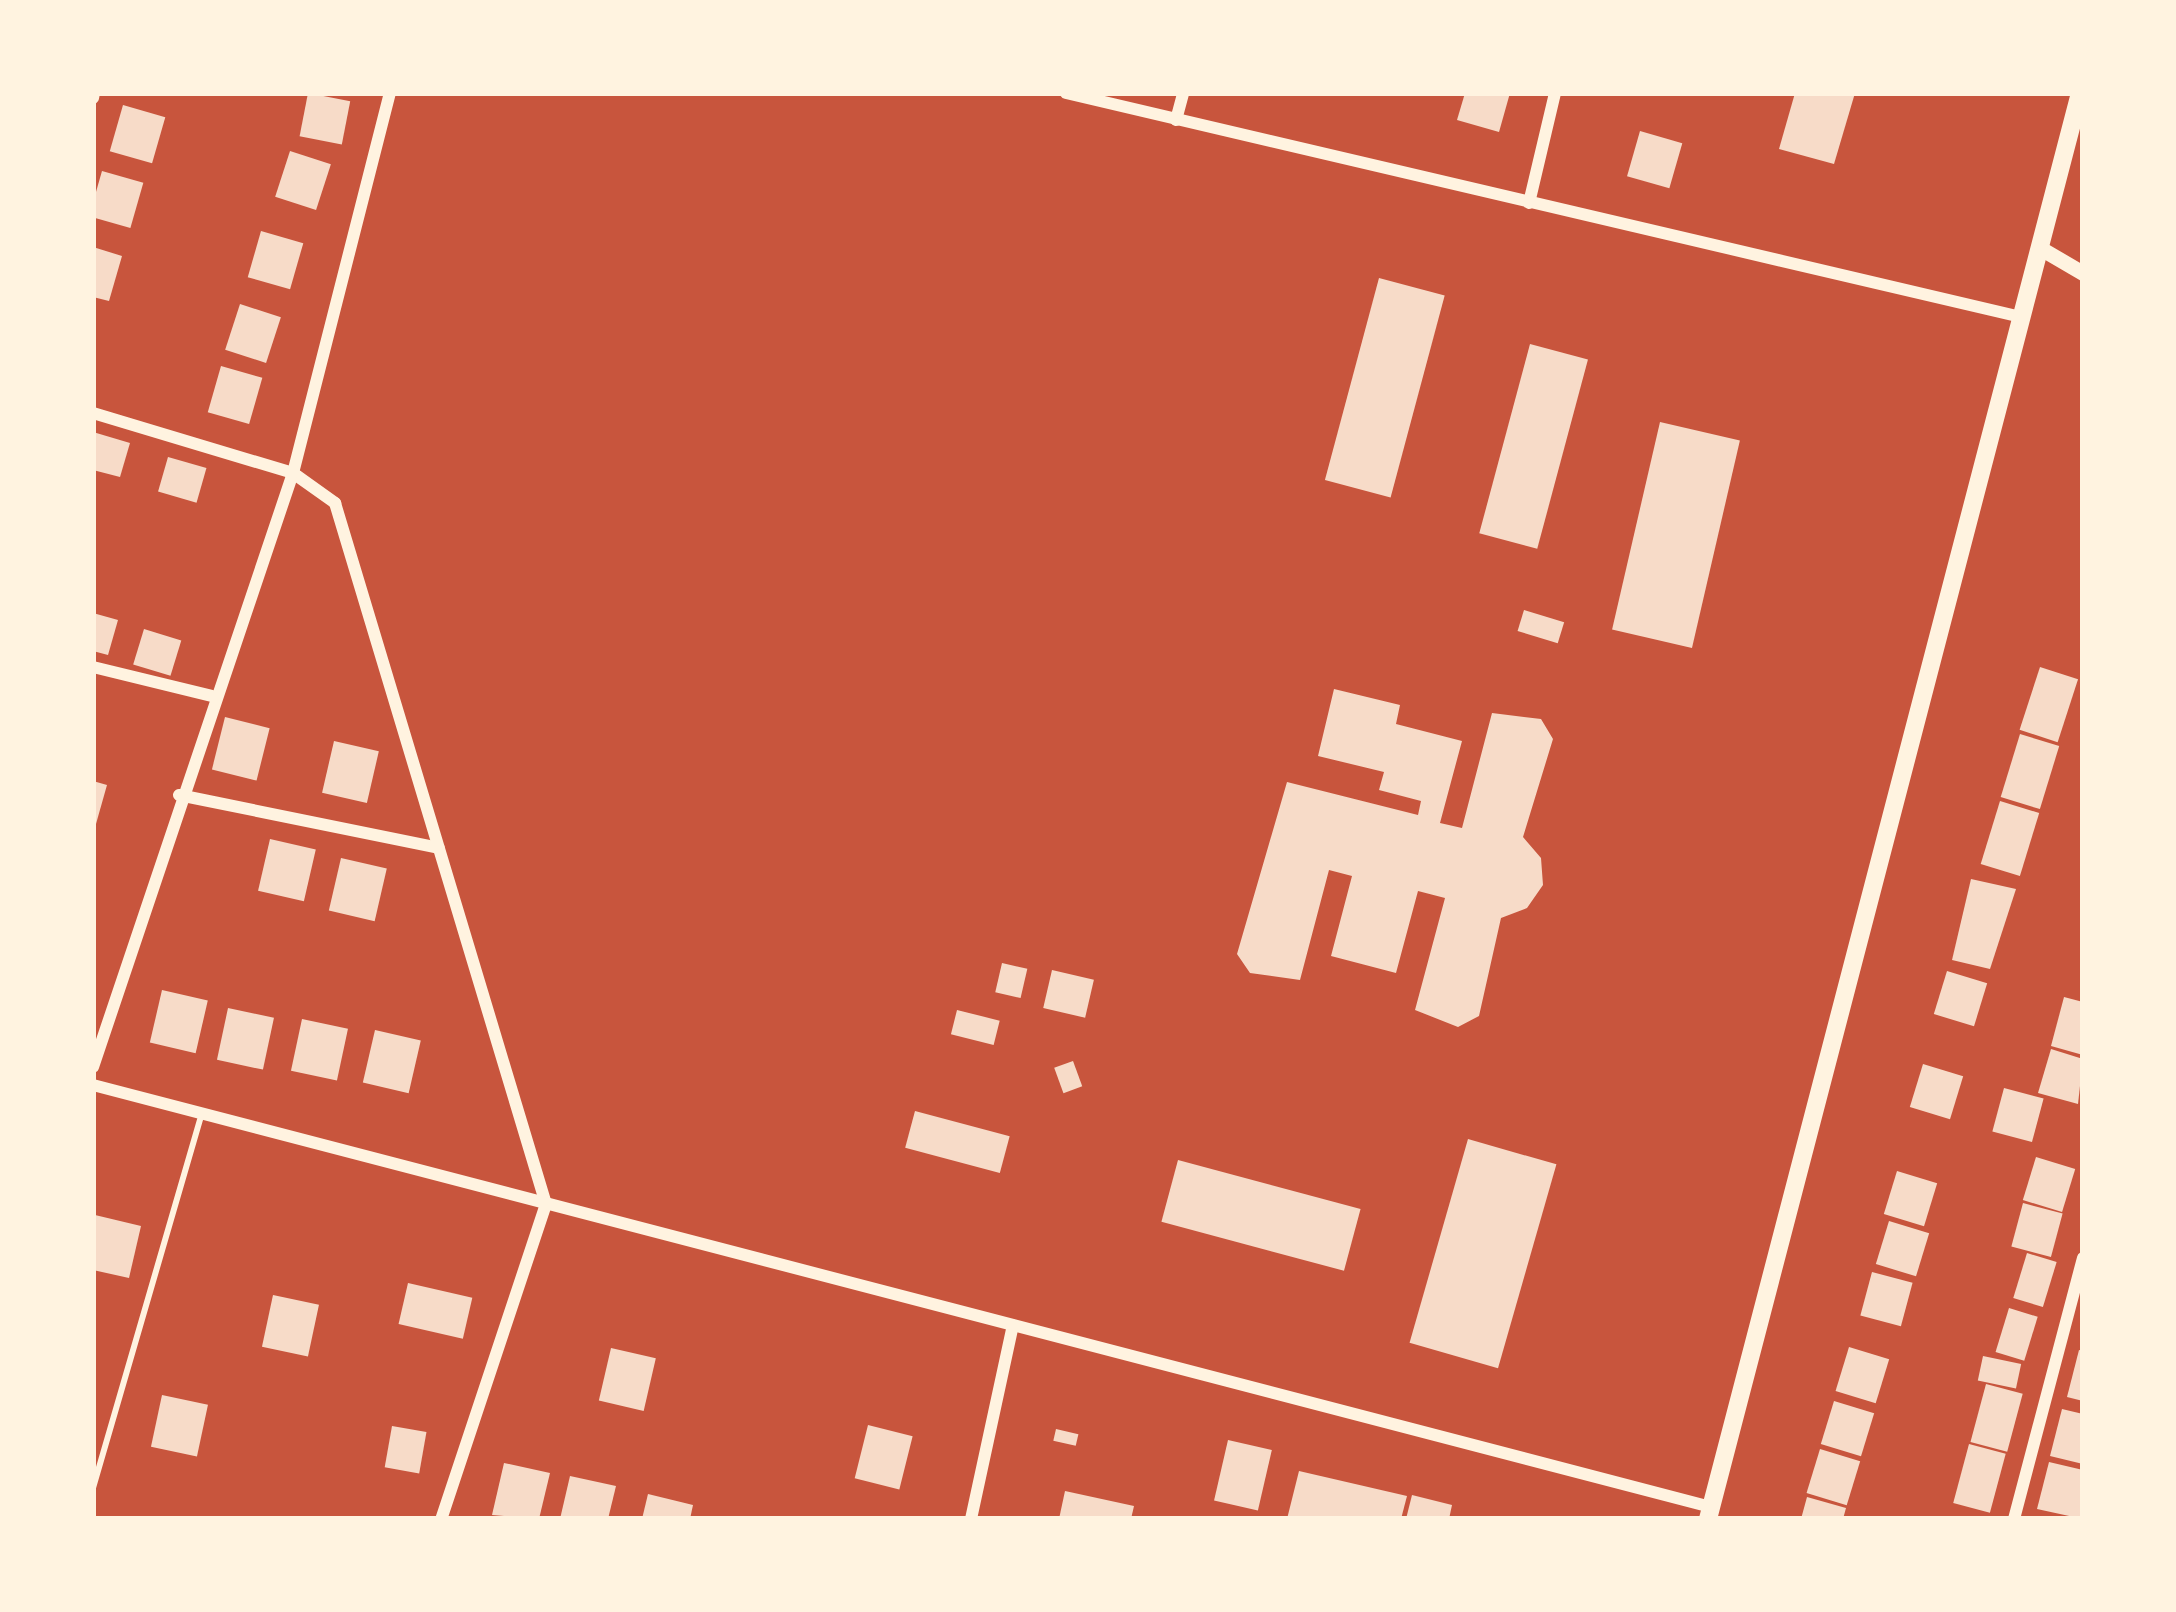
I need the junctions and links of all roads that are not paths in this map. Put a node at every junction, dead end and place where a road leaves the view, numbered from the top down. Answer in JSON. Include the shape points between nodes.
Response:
{"nodes":[{"id":1,"x":390,"y":93,"type":"edge"},
{"id":2,"x":1066,"y":93,"type":"edge"},
{"id":3,"x":1183,"y":93,"type":"edge"},
{"id":4,"x":1556,"y":93,"type":"edge"},
{"id":5,"x":2080,"y":93,"type":"edge"},
{"id":6,"x":1176,"y":120,"type":"junction"},
{"id":7,"x":1529,"y":202,"type":"junction"},
{"id":8,"x":2040,"y":248,"type":"junction"},
{"id":9,"x":2083,"y":273,"type":"edge"},
{"id":10,"x":2021,"y":317,"type":"junction"},
{"id":11,"x":93,"y":413,"type":"edge"},
{"id":12,"x":293,"y":473,"type":"junction"},
{"id":13,"x":93,"y":667,"type":"edge"},
{"id":14,"x":212,"y":697,"type":"junction"},
{"id":15,"x":179,"y":795,"type":"junction"},
{"id":16,"x":439,"y":848,"type":"junction"},
{"id":17,"x":93,"y":1066,"type":"edge"},
{"id":18,"x":93,"y":1085,"type":"edge"},
{"id":19,"x":202,"y":1114,"type":"junction"},
{"id":20,"x":546,"y":1204,"type":"junction"},
{"id":21,"x":2083,"y":1258,"type":"edge"},
{"id":22,"x":1013,"y":1325,"type":"junction"},
{"id":23,"x":93,"y":1488,"type":"edge"},
{"id":24,"x":1709,"y":1513,"type":"edge"},
{"id":25,"x":441,"y":1519,"type":"edge"},
{"id":26,"x":971,"y":1519,"type":"edge"},
{"id":27,"x":2014,"y":1519,"type":"edge"}],
"edges":[{"from":1,"to":12,"type":"street"},
{"from":2,"to":6,"type":"street"},
{"from":3,"to":6,"type":"street"},
{"from":4,"to":7,"type":"street"},
{"from":5,"to":8,"type":"main road"},
{"from":6,"to":7,"type":"street"},
{"from":7,"to":10,"type":"street"},
{"from":8,"to":9,"type":"street"},
{"from":8,"to":10,"type":"main road"},
{"from":10,"to":24,"type":"main road"},
{"from":11,"to":12,"type":"street"},
{"from":12,"to":14,"type":"street"},
{"from":12,"to":16,"type":"street","via":[[335,503]]},
{"from":13,"to":14,"type":"street"},
{"from":14,"to":15,"type":"street"},
{"from":15,"to":16,"type":"street"},
{"from":15,"to":17,"type":"street"},
{"from":16,"to":20,"type":"street"},
{"from":18,"to":19,"type":"street"},
{"from":19,"to":20,"type":"street"},
{"from":19,"to":23,"type":"lane"},
{"from":20,"to":22,"type":"street"},
{"from":20,"to":25,"type":"street"},
{"from":21,"to":27,"type":"street"},
{"from":22,"to":24,"type":"street"},
{"from":22,"to":26,"type":"street"}]}
